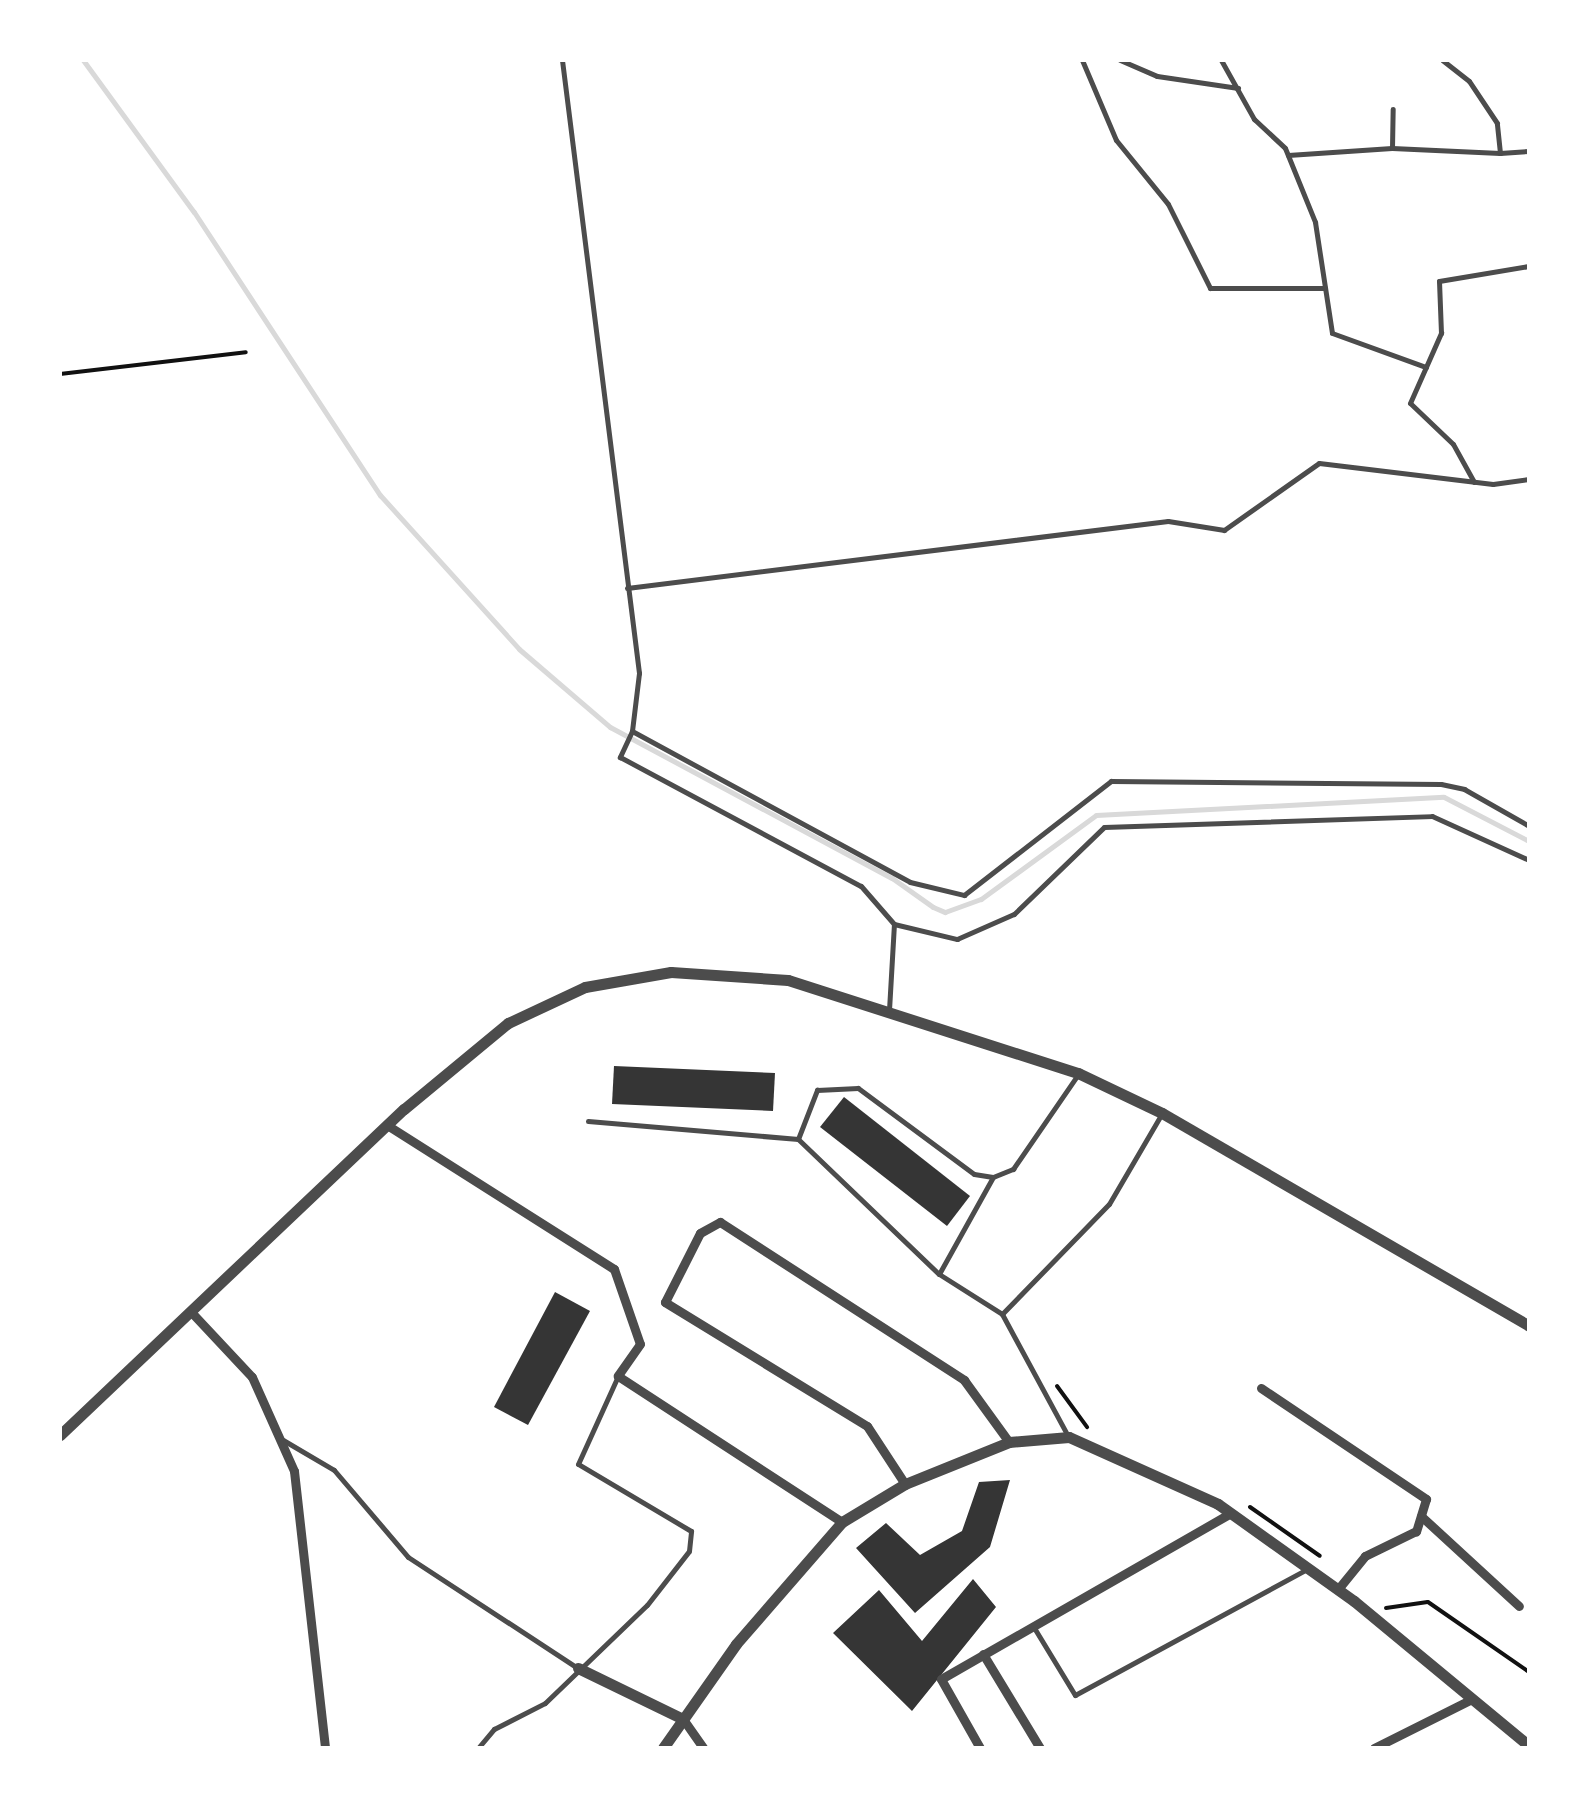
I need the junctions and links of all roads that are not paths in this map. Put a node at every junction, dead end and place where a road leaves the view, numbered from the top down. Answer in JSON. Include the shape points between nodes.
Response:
{"nodes":[{"id":1,"x":562,"y":60,"type":"edge"},
{"id":2,"x":1082,"y":60,"type":"edge"},
{"id":3,"x":1120,"y":60,"type":"edge"},
{"id":4,"x":1221,"y":60,"type":"edge"},
{"id":5,"x":1442,"y":60,"type":"edge"},
{"id":6,"x":1240,"y":88,"type":"junction"},
{"id":7,"x":1392,"y":109,"type":"dead end"},
{"id":8,"x":1392,"y":148,"type":"junction"},
{"id":9,"x":1529,"y":150,"type":"edge"},
{"id":10,"x":1500,"y":152,"type":"junction"},
{"id":11,"x":1288,"y":155,"type":"junction"},
{"id":12,"x":1529,"y":266,"type":"edge"},
{"id":13,"x":1325,"y":288,"type":"junction"},
{"id":14,"x":1426,"y":367,"type":"junction"},
{"id":15,"x":1529,"y":478,"type":"edge"},
{"id":16,"x":1474,"y":482,"type":"junction"},
{"id":17,"x":627,"y":588,"type":"junction"},
{"id":18,"x":632,"y":731,"type":"junction"},
{"id":19,"x":1529,"y":826,"type":"edge"},
{"id":20,"x":1529,"y":860,"type":"edge"},
{"id":21,"x":894,"y":924,"type":"junction"},
{"id":22,"x":888,"y":1010,"type":"junction"},
{"id":23,"x":1078,"y":1074,"type":"junction"},
{"id":24,"x":1162,"y":1113,"type":"junction"},
{"id":25,"x":588,"y":1121,"type":"dead end"},
{"id":26,"x":387,"y":1125,"type":"junction"},
{"id":27,"x":798,"y":1139,"type":"junction"},
{"id":28,"x":993,"y":1177,"type":"junction"},
{"id":29,"x":938,"y":1274,"type":"junction"},
{"id":30,"x":193,"y":1314,"type":"junction"},
{"id":31,"x":1002,"y":1314,"type":"junction"},
{"id":32,"x":1529,"y":1326,"type":"edge"},
{"id":33,"x":618,"y":1376,"type":"junction"},
{"id":34,"x":1261,"y":1388,"type":"dead end"},
{"id":35,"x":60,"y":1436,"type":"edge"},
{"id":36,"x":1069,"y":1437,"type":"junction"},
{"id":37,"x":280,"y":1439,"type":"junction"},
{"id":38,"x":1009,"y":1442,"type":"junction"},
{"id":39,"x":905,"y":1484,"type":"junction"},
{"id":40,"x":1230,"y":1513,"type":"junction"},
{"id":41,"x":1420,"y":1516,"type":"junction"},
{"id":42,"x":842,"y":1522,"type":"junction"},
{"id":43,"x":1309,"y":1568,"type":"junction"},
{"id":44,"x":1338,"y":1589,"type":"junction"},
{"id":45,"x":1519,"y":1606,"type":"dead end"},
{"id":46,"x":1033,"y":1626,"type":"junction"},
{"id":47,"x":984,"y":1654,"type":"junction"},
{"id":48,"x":578,"y":1668,"type":"junction"},
{"id":49,"x":1472,"y":1699,"type":"junction"},
{"id":50,"x":683,"y":1720,"type":"junction"},
{"id":51,"x":1529,"y":1746,"type":"edge"},
{"id":52,"x":325,"y":1748,"type":"edge"},
{"id":53,"x":478,"y":1748,"type":"edge"},
{"id":54,"x":663,"y":1748,"type":"edge"},
{"id":55,"x":703,"y":1748,"type":"edge"},
{"id":56,"x":980,"y":1748,"type":"edge"},
{"id":57,"x":1040,"y":1748,"type":"edge"},
{"id":58,"x":1374,"y":1748,"type":"edge"}],
"edges":[{"from":1,"to":17,"type":"lane"},
{"from":2,"to":13,"type":"lane","via":[[1116,140],[1168,204],[1210,288]]},
{"from":3,"to":6,"type":"lane","via":[[1157,76]]},
{"from":4,"to":6,"type":"lane"},
{"from":5,"to":10,"type":"lane","via":[[1469,81],[1497,122]]},
{"from":6,"to":11,"type":"lane","via":[[1254,119]]},
{"from":7,"to":8,"type":"lane"},
{"from":8,"to":10,"type":"lane"},
{"from":8,"to":11,"type":"lane"},
{"from":9,"to":10,"type":"lane"},
{"from":11,"to":13,"type":"lane","via":[[1315,222]]},
{"from":12,"to":14,"type":"lane","via":[[1439,282],[1441,333]]},
{"from":13,"to":14,"type":"lane","via":[[1332,332]]},
{"from":14,"to":16,"type":"lane","via":[[1410,403],[1453,444]]},
{"from":15,"to":16,"type":"lane"},
{"from":16,"to":17,"type":"lane","via":[[1319,463],[1224,530],[1168,521]]},
{"from":17,"to":18,"type":"lane","via":[[640,672]]},
{"from":18,"to":19,"type":"lane","via":[[910,882],[964,895],[1081,798],[1112,781],[1441,784],[1464,789]]},
{"from":18,"to":21,"type":"lane","via":[[620,757],[860,886]]},
{"from":20,"to":21,"type":"lane","via":[[1432,816],[1104,827],[1014,914],[957,939]]},
{"from":21,"to":22,"type":"lane"},
{"from":22,"to":23,"type":"street"},
{"from":22,"to":26,"type":"street","via":[[747,972],[638,974],[533,1006]]},
{"from":23,"to":24,"type":"street"},
{"from":23,"to":28,"type":"lane","via":[[1012,1169]]},
{"from":24,"to":31,"type":"lane","via":[[1109,1204]]},
{"from":24,"to":32,"type":"street"},
{"from":25,"to":27,"type":"lane"},
{"from":26,"to":30,"type":"street"},
{"from":26,"to":33,"type":"street","via":[[614,1269],[640,1344]]},
{"from":27,"to":28,"type":"lane","via":[[817,1090],[858,1088],[974,1174]]},
{"from":27,"to":29,"type":"lane"},
{"from":28,"to":29,"type":"lane"},
{"from":29,"to":31,"type":"lane"},
{"from":30,"to":35,"type":"street"},
{"from":30,"to":37,"type":"street","via":[[252,1377]]},
{"from":31,"to":36,"type":"lane"},
{"from":33,"to":42,"type":"street"},
{"from":33,"to":48,"type":"lane","via":[[578,1464],[692,1531],[692,1541],[647,1605]]},
{"from":34,"to":41,"type":"street","via":[[1426,1500]]},
{"from":36,"to":38,"type":"street"},
{"from":36,"to":40,"type":"street"},
{"from":37,"to":48,"type":"lane","via":[[334,1470],[408,1556]]},
{"from":37,"to":52,"type":"street","via":[[294,1471]]},
{"from":38,"to":39,"type":"street"},
{"from":38,"to":39,"type":"street","via":[[964,1380],[720,1222],[700,1232],[665,1302],[867,1426]]},
{"from":39,"to":42,"type":"street"},
{"from":40,"to":43,"type":"street"},
{"from":40,"to":46,"type":"street"},
{"from":41,"to":44,"type":"street","via":[[1416,1530],[1365,1556]]},
{"from":41,"to":45,"type":"street"},
{"from":42,"to":50,"type":"street","via":[[736,1644]]},
{"from":43,"to":44,"type":"street"},
{"from":43,"to":46,"type":"lane","via":[[1075,1695]]},
{"from":44,"to":49,"type":"street"},
{"from":46,"to":47,"type":"street"},
{"from":47,"to":56,"type":"street","via":[[941,1679]]},
{"from":47,"to":57,"type":"street"},
{"from":48,"to":50,"type":"street"},
{"from":48,"to":53,"type":"lane","via":[[545,1703],[494,1729]]},
{"from":49,"to":51,"type":"street"},
{"from":49,"to":58,"type":"street"},
{"from":50,"to":54,"type":"street"},
{"from":50,"to":55,"type":"street"}]}
